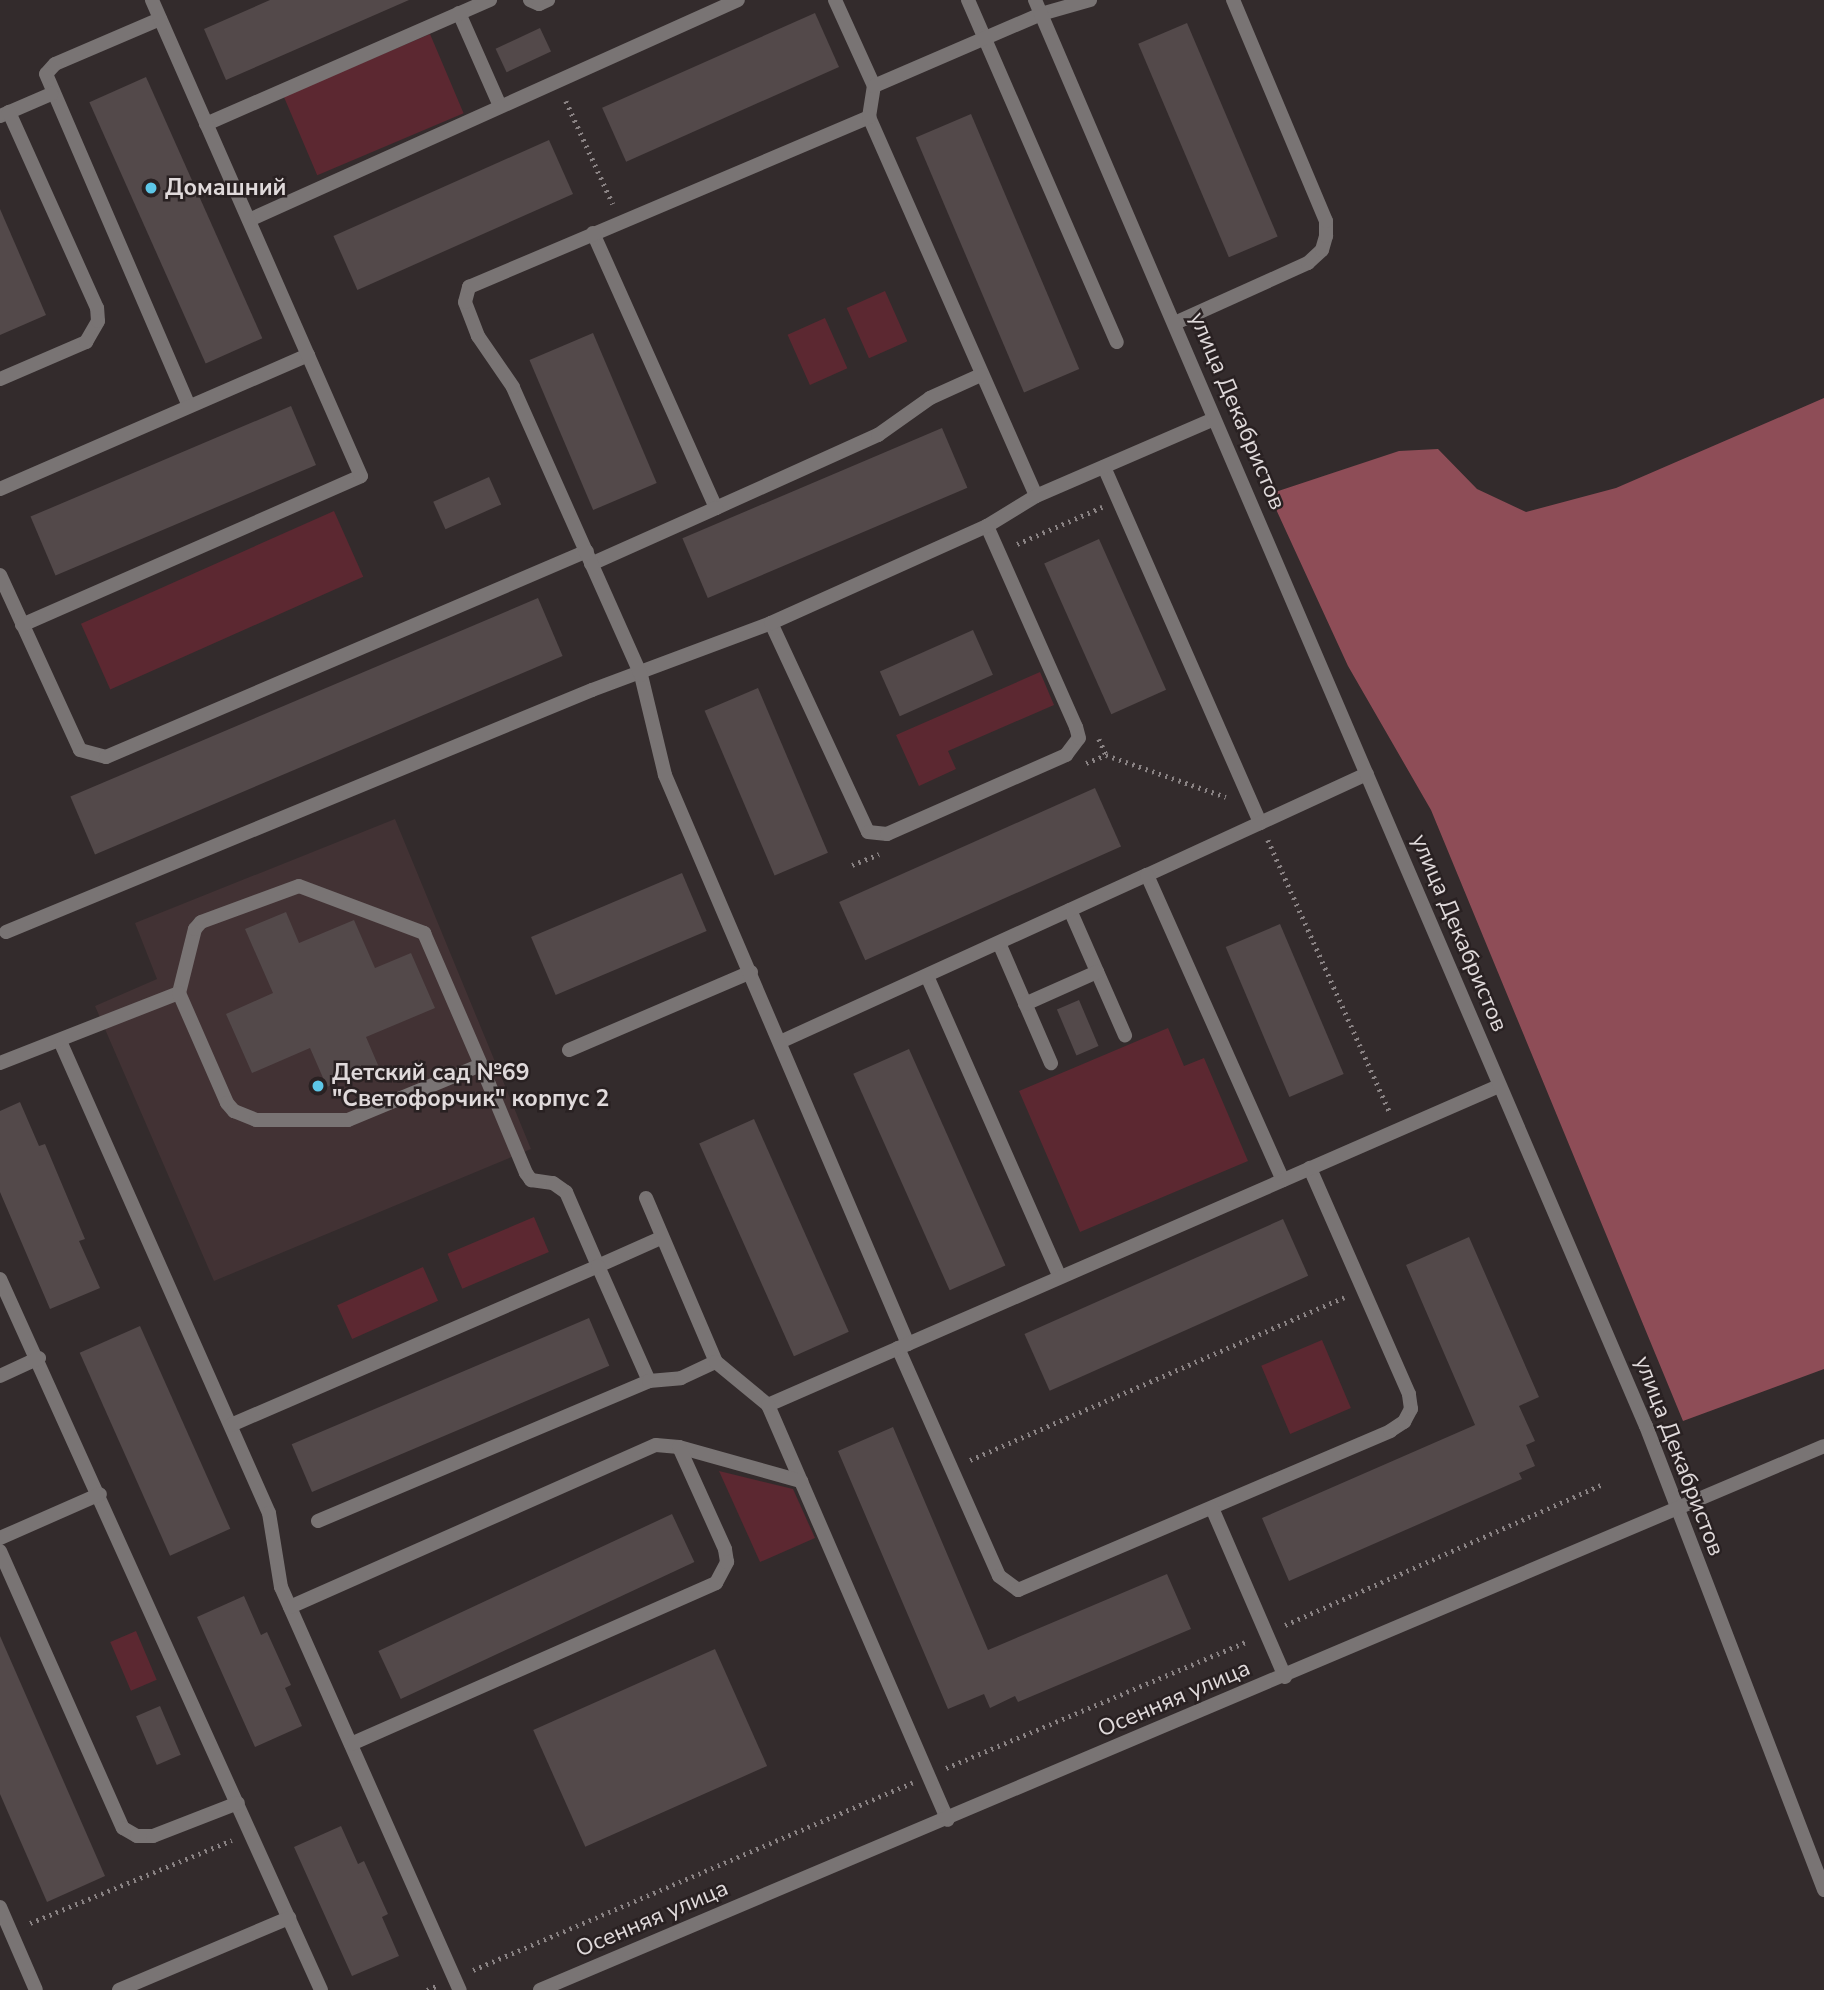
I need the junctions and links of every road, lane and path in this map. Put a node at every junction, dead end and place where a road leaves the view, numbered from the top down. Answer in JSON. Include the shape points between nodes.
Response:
{"nodes":[{"id":1,"x":152,"y":0,"type":"edge"},
{"id":2,"x":489,"y":0,"type":"edge"},
{"id":3,"x":530,"y":0,"type":"edge"},
{"id":4,"x":548,"y":0,"type":"edge"},
{"id":5,"x":738,"y":0,"type":"edge"},
{"id":6,"x":835,"y":0,"type":"edge"},
{"id":7,"x":968,"y":0,"type":"edge"},
{"id":8,"x":1090,"y":0,"type":"edge"},
{"id":9,"x":1233,"y":0,"type":"edge"},
{"id":10,"x":1038,"y":7,"type":"edge"},
{"id":11,"x":459,"y":13,"type":"junction"},
{"id":12,"x":160,"y":19,"type":"junction"},
{"id":13,"x":984,"y":37,"type":"junction"},
{"id":14,"x":556,"y":81,"type":"junction"},
{"id":15,"x":874,"y":86,"type":"junction"},
{"id":16,"x":51,"y":94,"type":"junction"},
{"id":17,"x":500,"y":106,"type":"junction"},
{"id":18,"x":5,"y":114,"type":"edge"},
{"id":19,"x":869,"y":117,"type":"junction"},
{"id":20,"x":206,"y":124,"type":"junction"},
{"id":21,"x":249,"y":220,"type":"junction"},
{"id":22,"x":621,"y":222,"type":"junction"},
{"id":23,"x":593,"y":233,"type":"junction"},
{"id":24,"x":1175,"y":323,"type":"junction"},
{"id":25,"x":1117,"y":342,"type":"dead end"},
{"id":26,"x":308,"y":355,"type":"junction"},
{"id":27,"x":981,"y":375,"type":"junction"},
{"id":28,"x":0,"y":379,"type":"edge"},
{"id":29,"x":188,"y":404,"type":"junction"},
{"id":30,"x":1214,"y":419,"type":"junction"},
{"id":31,"x":1104,"y":467,"type":"junction"},
{"id":32,"x":0,"y":489,"type":"edge"},
{"id":33,"x":1036,"y":496,"type":"junction"},
{"id":34,"x":1118,"y":500,"type":"junction"},
{"id":35,"x":716,"y":508,"type":"junction"},
{"id":36,"x":987,"y":526,"type":"junction"},
{"id":37,"x":589,"y":558,"type":"junction"},
{"id":38,"x":1019,"y":558,"type":"dead end"},
{"id":39,"x":0,"y":575,"type":"edge"},
{"id":40,"x":771,"y":623,"type":"junction"},
{"id":41,"x":22,"y":625,"type":"junction"},
{"id":42,"x":641,"y":675,"type":"junction"},
{"id":43,"x":1095,"y":730,"type":"dead end"},
{"id":44,"x":1106,"y":755,"type":"junction"},
{"id":45,"x":1081,"y":766,"type":"dead end"},
{"id":46,"x":1367,"y":774,"type":"junction"},
{"id":47,"x":1253,"y":806,"type":"junction"},
{"id":48,"x":1260,"y":823,"type":"junction"},
{"id":49,"x":890,"y":849,"type":"dead end"},
{"id":50,"x":852,"y":865,"type":"dead end"},
{"id":51,"x":1147,"y":875,"type":"junction"},
{"id":52,"x":1070,"y":910,"type":"junction"},
{"id":53,"x":2,"y":929,"type":"edge"},
{"id":54,"x":999,"y":943,"type":"junction"},
{"id":55,"x":751,"y":972,"type":"junction"},
{"id":56,"x":1097,"y":972,"type":"junction"},
{"id":57,"x":927,"y":976,"type":"junction"},
{"id":58,"x":178,"y":993,"type":"junction"},
{"id":59,"x":1025,"y":1004,"type":"junction"},
{"id":60,"x":1125,"y":1035,"type":"dead end"},
{"id":61,"x":60,"y":1041,"type":"junction"},
{"id":62,"x":780,"y":1042,"type":"junction"},
{"id":63,"x":569,"y":1050,"type":"dead end"},
{"id":64,"x":0,"y":1063,"type":"edge"},
{"id":65,"x":1051,"y":1063,"type":"dead end"},
{"id":66,"x":481,"y":1065,"type":"junction"},
{"id":67,"x":1499,"y":1086,"type":"junction"},
{"id":68,"x":1397,"y":1130,"type":"junction"},
{"id":69,"x":1310,"y":1168,"type":"junction"},
{"id":70,"x":1283,"y":1180,"type":"junction"},
{"id":71,"x":646,"y":1199,"type":"dead end"},
{"id":72,"x":661,"y":1238,"type":"junction"},
{"id":73,"x":598,"y":1266,"type":"junction"},
{"id":74,"x":1060,"y":1278,"type":"junction"},
{"id":75,"x":0,"y":1279,"type":"edge"},
{"id":76,"x":1363,"y":1289,"type":"junction"},
{"id":77,"x":903,"y":1346,"type":"junction"},
{"id":78,"x":39,"y":1358,"type":"junction"},
{"id":79,"x":716,"y":1363,"type":"junction"},
{"id":80,"x":0,"y":1376,"type":"edge"},
{"id":81,"x":649,"y":1381,"type":"junction"},
{"id":82,"x":768,"y":1405,"type":"junction"},
{"id":83,"x":230,"y":1425,"type":"junction"},
{"id":84,"x":1824,"y":1446,"type":"edge"},
{"id":85,"x":679,"y":1447,"type":"junction"},
{"id":86,"x":950,"y":1468,"type":"junction"},
{"id":87,"x":801,"y":1481,"type":"junction"},
{"id":88,"x":1601,"y":1485,"type":"dead end"},
{"id":89,"x":100,"y":1494,"type":"junction"},
{"id":90,"x":1212,"y":1507,"type":"junction"},
{"id":91,"x":1676,"y":1512,"type":"junction"},
{"id":92,"x":318,"y":1521,"type":"dead end"},
{"id":93,"x":0,"y":1538,"type":"edge"},
{"id":94,"x":0,"y":1551,"type":"edge"},
{"id":95,"x":290,"y":1607,"type":"junction"},
{"id":96,"x":1266,"y":1634,"type":"junction"},
{"id":97,"x":1285,"y":1677,"type":"junction"},
{"id":98,"x":351,"y":1744,"type":"junction"},
{"id":99,"x":928,"y":1776,"type":"junction"},
{"id":100,"x":238,"y":1803,"type":"junction"},
{"id":101,"x":948,"y":1820,"type":"junction"},
{"id":102,"x":251,"y":1833,"type":"junction"},
{"id":103,"x":1824,"y":1890,"type":"edge"},
{"id":104,"x":0,"y":1907,"type":"edge"},
{"id":105,"x":289,"y":1918,"type":"junction"},
{"id":106,"x":11,"y":1931,"type":"junction"},
{"id":107,"x":457,"y":1984,"type":"edge"},
{"id":108,"x":36,"y":1990,"type":"edge"},
{"id":109,"x":119,"y":1990,"type":"edge"},
{"id":110,"x":321,"y":1990,"type":"edge"},
{"id":111,"x":427,"y":1990,"type":"edge"},
{"id":112,"x":540,"y":1990,"type":"edge"}],
"edges":[{"from":1,"to":12,"type":"street"},
{"from":2,"to":11,"type":"street"},
{"from":3,"to":4,"type":"street","via":[[539,4]]},
{"from":5,"to":14,"type":"street"},
{"from":6,"to":15,"type":"street"},
{"from":7,"to":13,"type":"street"},
{"from":8,"to":10,"type":"street"},
{"from":9,"to":24,"type":"street","via":[[1326,221],[1326,236],[1322,250],[1308,263]]},
{"from":10,"to":13,"type":"street"},
{"from":10,"to":24,"type":"street","name":"улица Декабристов"},
{"from":11,"to":17,"type":"street"},
{"from":11,"to":20,"type":"street"},
{"from":12,"to":16,"type":"street","via":[[55,65],[46,74]]},
{"from":12,"to":20,"type":"street"},
{"from":13,"to":15,"type":"street"},
{"from":13,"to":25,"type":"street"},
{"from":14,"to":17,"type":"street"},
{"from":14,"to":22,"type":"path"},
{"from":15,"to":19,"type":"street"},
{"from":16,"to":18,"type":"street"},
{"from":16,"to":29,"type":"street"},
{"from":17,"to":21,"type":"street"},
{"from":18,"to":28,"type":"street","via":[[97,308],[98,321],[86,342]]},
{"from":19,"to":22,"type":"street"},
{"from":19,"to":27,"type":"street"},
{"from":20,"to":21,"type":"street"},
{"from":21,"to":26,"type":"street"},
{"from":22,"to":23,"type":"street"},
{"from":23,"to":35,"type":"street"},
{"from":23,"to":37,"type":"street","via":[[469,287],[466,302],[478,336],[513,387]]},
{"from":24,"to":30,"type":"street","name":"улица Декабристов"},
{"from":26,"to":29,"type":"street"},
{"from":26,"to":41,"type":"street","via":[[361,476]]},
{"from":27,"to":33,"type":"street"},
{"from":27,"to":35,"type":"street","via":[[930,398],[878,435]]},
{"from":29,"to":32,"type":"street"},
{"from":30,"to":31,"type":"street"},
{"from":30,"to":46,"type":"street","name":"улица Декабристов"},
{"from":31,"to":33,"type":"street"},
{"from":31,"to":34,"type":"street"},
{"from":33,"to":36,"type":"street"},
{"from":34,"to":38,"type":"path","via":[[1014,546]]},
{"from":34,"to":47,"type":"street"},
{"from":35,"to":37,"type":"street"},
{"from":36,"to":40,"type":"street"},
{"from":36,"to":40,"type":"street","via":[[1076,727],[1079,737],[1066,755],[887,834],[868,832]]},
{"from":37,"to":41,"type":"street","via":[[106,757],[80,750]]},
{"from":37,"to":42,"type":"street"},
{"from":39,"to":41,"type":"street"},
{"from":40,"to":42,"type":"street"},
{"from":42,"to":53,"type":"street","via":[[592,690]]},
{"from":42,"to":55,"type":"street","via":[[665,775]]},
{"from":43,"to":44,"type":"path"},
{"from":44,"to":45,"type":"path"},
{"from":44,"to":47,"type":"path"},
{"from":46,"to":48,"type":"street"},
{"from":46,"to":67,"type":"street","name":"улица Декабристов"},
{"from":47,"to":48,"type":"street"},
{"from":48,"to":51,"type":"street"},
{"from":48,"to":68,"type":"path"},
{"from":49,"to":50,"type":"path"},
{"from":51,"to":52,"type":"street"},
{"from":51,"to":70,"type":"street"},
{"from":52,"to":54,"type":"street"},
{"from":52,"to":56,"type":"street"},
{"from":54,"to":57,"type":"street"},
{"from":54,"to":59,"type":"street"},
{"from":55,"to":62,"type":"street"},
{"from":55,"to":63,"type":"street"},
{"from":56,"to":59,"type":"street"},
{"from":56,"to":60,"type":"street"},
{"from":57,"to":62,"type":"street"},
{"from":57,"to":74,"type":"street"},
{"from":58,"to":61,"type":"street"},
{"from":58,"to":66,"type":"street","via":[[227,1103],[256,1120],[348,1120]]},
{"from":58,"to":66,"type":"street","via":[[194,929],[201,922],[299,886],[424,933]]},
{"from":59,"to":65,"type":"street"},
{"from":61,"to":64,"type":"street"},
{"from":61,"to":83,"type":"street"},
{"from":62,"to":77,"type":"street"},
{"from":66,"to":73,"type":"street","via":[[526,1173],[531,1180],[553,1183],[566,1192]]},
{"from":67,"to":68,"type":"street"},
{"from":67,"to":91,"type":"street","name":"улица Декабристов","via":[[1646,1426]]},
{"from":68,"to":69,"type":"street"},
{"from":69,"to":70,"type":"street"},
{"from":69,"to":76,"type":"street"},
{"from":70,"to":74,"type":"street"},
{"from":71,"to":72,"type":"street"},
{"from":72,"to":73,"type":"street"},
{"from":72,"to":79,"type":"street"},
{"from":73,"to":81,"type":"street"},
{"from":73,"to":83,"type":"street"},
{"from":74,"to":77,"type":"street"},
{"from":75,"to":78,"type":"street"},
{"from":76,"to":86,"type":"path"},
{"from":76,"to":90,"type":"street","via":[[1409,1394],[1411,1409],[1404,1422]]},
{"from":77,"to":82,"type":"street"},
{"from":77,"to":86,"type":"street"},
{"from":78,"to":80,"type":"street"},
{"from":78,"to":89,"type":"street"},
{"from":79,"to":81,"type":"street","via":[[681,1378]]},
{"from":79,"to":82,"type":"street"},
{"from":81,"to":92,"type":"street"},
{"from":82,"to":87,"type":"street"},
{"from":83,"to":95,"type":"street","via":[[270,1513],[281,1587]]},
{"from":84,"to":91,"type":"street","name":"Осенняя улица"},
{"from":85,"to":87,"type":"street"},
{"from":85,"to":95,"type":"street","via":[[656,1445]]},
{"from":85,"to":98,"type":"street","via":[[725,1549],[727,1562],[716,1583]]},
{"from":86,"to":90,"type":"street","via":[[999,1576],[1018,1590]]},
{"from":87,"to":99,"type":"street"},
{"from":88,"to":96,"type":"path"},
{"from":89,"to":93,"type":"street"},
{"from":89,"to":100,"type":"street"},
{"from":90,"to":96,"type":"street"},
{"from":91,"to":97,"type":"street","name":"Осенняя улица"},
{"from":91,"to":103,"type":"street","name":"улица Декабристов"},
{"from":94,"to":100,"type":"street","via":[[123,1828],[137,1836],[153,1836]]},
{"from":95,"to":98,"type":"street"},
{"from":96,"to":97,"type":"street"},
{"from":96,"to":99,"type":"path"},
{"from":97,"to":101,"type":"street","name":"Осенняя улица"},
{"from":98,"to":107,"type":"street"},
{"from":99,"to":101,"type":"street"},
{"from":99,"to":107,"type":"path"},
{"from":100,"to":102,"type":"street"},
{"from":101,"to":112,"type":"street","name":"Осенняя улица"},
{"from":102,"to":105,"type":"street"},
{"from":102,"to":106,"type":"path"},
{"from":104,"to":106,"type":"street"},
{"from":105,"to":109,"type":"street"},
{"from":105,"to":110,"type":"street"},
{"from":106,"to":108,"type":"street"},
{"from":107,"to":111,"type":"path"}]}
